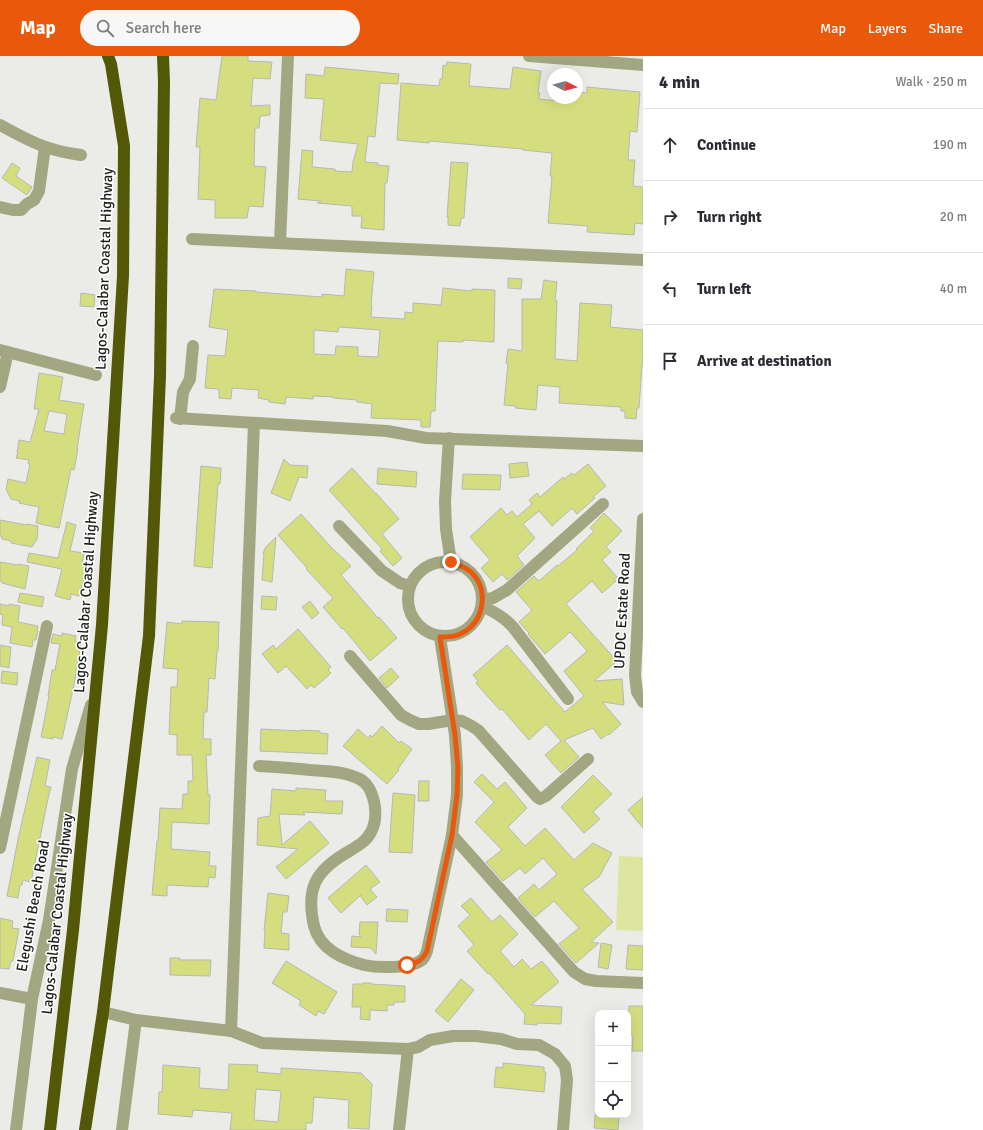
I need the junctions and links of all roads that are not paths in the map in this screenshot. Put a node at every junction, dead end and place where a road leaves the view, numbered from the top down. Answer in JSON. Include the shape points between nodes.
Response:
{"nodes":[{"id":1,"x":108,"y":56,"type":"edge"},
{"id":2,"x":163,"y":56,"type":"edge"},
{"id":3,"x":288,"y":56,"type":"edge"},
{"id":4,"x":529,"y":56,"type":"edge"},
{"id":5,"x":626,"y":60,"type":"edge"},
{"id":6,"x":643,"y":65,"type":"edge"},
{"id":7,"x":0,"y":125,"type":"edge"},
{"id":8,"x":45,"y":148,"type":"junction"},
{"id":9,"x":81,"y":155,"type":"dead end"},
{"id":10,"x":0,"y":207,"type":"edge"},
{"id":11,"x":192,"y":239,"type":"dead end"},
{"id":12,"x":280,"y":243,"type":"junction"},
{"id":13,"x":643,"y":260,"type":"edge"},
{"id":14,"x":193,"y":346,"type":"dead end"},
{"id":15,"x":4,"y":351,"type":"edge"},
{"id":16,"x":96,"y":374,"type":"dead end"},
{"id":17,"x":0,"y":387,"type":"edge"},
{"id":18,"x":254,"y":423,"type":"junction"},
{"id":19,"x":449,"y":438,"type":"junction"},
{"id":20,"x":643,"y":446,"type":"edge"},
{"id":21,"x":603,"y":504,"type":"dead end"},
{"id":22,"x":643,"y":519,"type":"edge"},
{"id":23,"x":339,"y":526,"type":"dead end"},
{"id":24,"x":451,"y":562,"type":"junction"},
{"id":25,"x":410,"y":586,"type":"junction"},
{"id":26,"x":482,"y":603,"type":"junction"},
{"id":27,"x":47,"y":626,"type":"dead end"},
{"id":28,"x":440,"y":637,"type":"junction"},
{"id":29,"x":350,"y":656,"type":"dead end"},
{"id":30,"x":95,"y":691,"type":"junction"},
{"id":31,"x":568,"y":699,"type":"dead end"},
{"id":32,"x":643,"y":702,"type":"edge"},
{"id":33,"x":453,"y":720,"type":"junction"},
{"id":34,"x":588,"y":759,"type":"dead end"},
{"id":35,"x":259,"y":766,"type":"dead end"},
{"id":36,"x":452,"y":835,"type":"junction"},
{"id":37,"x":0,"y":848,"type":"edge"},
{"id":38,"x":643,"y":982,"type":"edge"},
{"id":39,"x":0,"y":993,"type":"edge"},
{"id":40,"x":32,"y":999,"type":"junction"},
{"id":41,"x":102,"y":1012,"type":"junction"},
{"id":42,"x":136,"y":1020,"type":"junction"},
{"id":43,"x":231,"y":1031,"type":"junction"},
{"id":44,"x":408,"y":1049,"type":"junction"},
{"id":45,"x":16,"y":1130,"type":"edge"},
{"id":46,"x":50,"y":1130,"type":"edge"},
{"id":47,"x":85,"y":1130,"type":"edge"},
{"id":48,"x":122,"y":1130,"type":"edge"},
{"id":49,"x":399,"y":1130,"type":"edge"},
{"id":50,"x":563,"y":1130,"type":"edge"}],
"edges":[{"from":1,"to":30,"type":"highway","name":"Lagos-Calabar Coastal Highway","via":[[124,146],[123,276],[102,625]]},
{"from":2,"to":41,"type":"highway","via":[[160,376],[149,636]]},
{"from":3,"to":12,"type":"street"},
{"from":4,"to":5,"type":"street"},
{"from":5,"to":6,"type":"street"},
{"from":7,"to":8,"type":"street"},
{"from":8,"to":9,"type":"street"},
{"from":8,"to":10,"type":"street","via":[[39,191],[34,200],[21,210]]},
{"from":11,"to":12,"type":"street"},
{"from":12,"to":13,"type":"street"},
{"from":14,"to":18,"type":"street","via":[[190,379],[183,392],[178,419]]},
{"from":15,"to":16,"type":"street"},
{"from":15,"to":17,"type":"street"},
{"from":18,"to":19,"type":"street"},
{"from":18,"to":43,"type":"street"},
{"from":19,"to":20,"type":"street"},
{"from":19,"to":24,"type":"street","via":[[445,501]]},
{"from":21,"to":26,"type":"street","via":[[507,590]]},
{"from":22,"to":32,"type":"street","name":"UPDC Estate Road","via":[[635,675]]},
{"from":23,"to":25,"type":"street","via":[[382,571]]},
{"from":24,"to":25,"type":"street","via":[[438,562],[426,567],[417,574]]},
{"from":24,"to":26,"type":"street","via":[[463,566],[473,574],[481,587]]},
{"from":25,"to":28,"type":"street","via":[[410,612],[418,625],[428,633]]},
{"from":26,"to":28,"type":"street","via":[[481,612],[474,624],[464,632]]},
{"from":26,"to":31,"type":"street","via":[[513,627]]},
{"from":27,"to":37,"type":"street"},
{"from":28,"to":33,"type":"street"},
{"from":29,"to":33,"type":"street","via":[[401,715],[419,724]]},
{"from":30,"to":40,"type":"street","name":"Elegushi Beach Road","via":[[72,769],[49,920]]},
{"from":30,"to":46,"type":"highway","name":"Lagos-Calabar Coastal Highway","via":[[73,930]]},
{"from":33,"to":34,"type":"street","via":[[462,721],[478,730],[540,799]]},
{"from":33,"to":36,"type":"street","via":[[458,767]]},
{"from":35,"to":36,"type":"street","via":[[354,776],[368,787],[373,797],[375,821],[366,840],[325,868],[312,890],[310,904],[316,932],[334,953],[349,961],[396,967],[423,958],[427,951]]},
{"from":36,"to":38,"type":"street","via":[[574,972],[585,979],[596,981]]},
{"from":39,"to":40,"type":"street"},
{"from":40,"to":45,"type":"street","name":"Elegushi Beach Road"},
{"from":41,"to":42,"type":"street"},
{"from":41,"to":47,"type":"highway"},
{"from":42,"to":43,"type":"street"},
{"from":42,"to":48,"type":"street"},
{"from":43,"to":44,"type":"street","via":[[262,1043]]},
{"from":44,"to":49,"type":"street"},
{"from":44,"to":50,"type":"street","via":[[430,1040],[453,1036],[476,1036],[517,1044],[539,1045],[555,1054],[564,1066],[568,1080]]}]}
